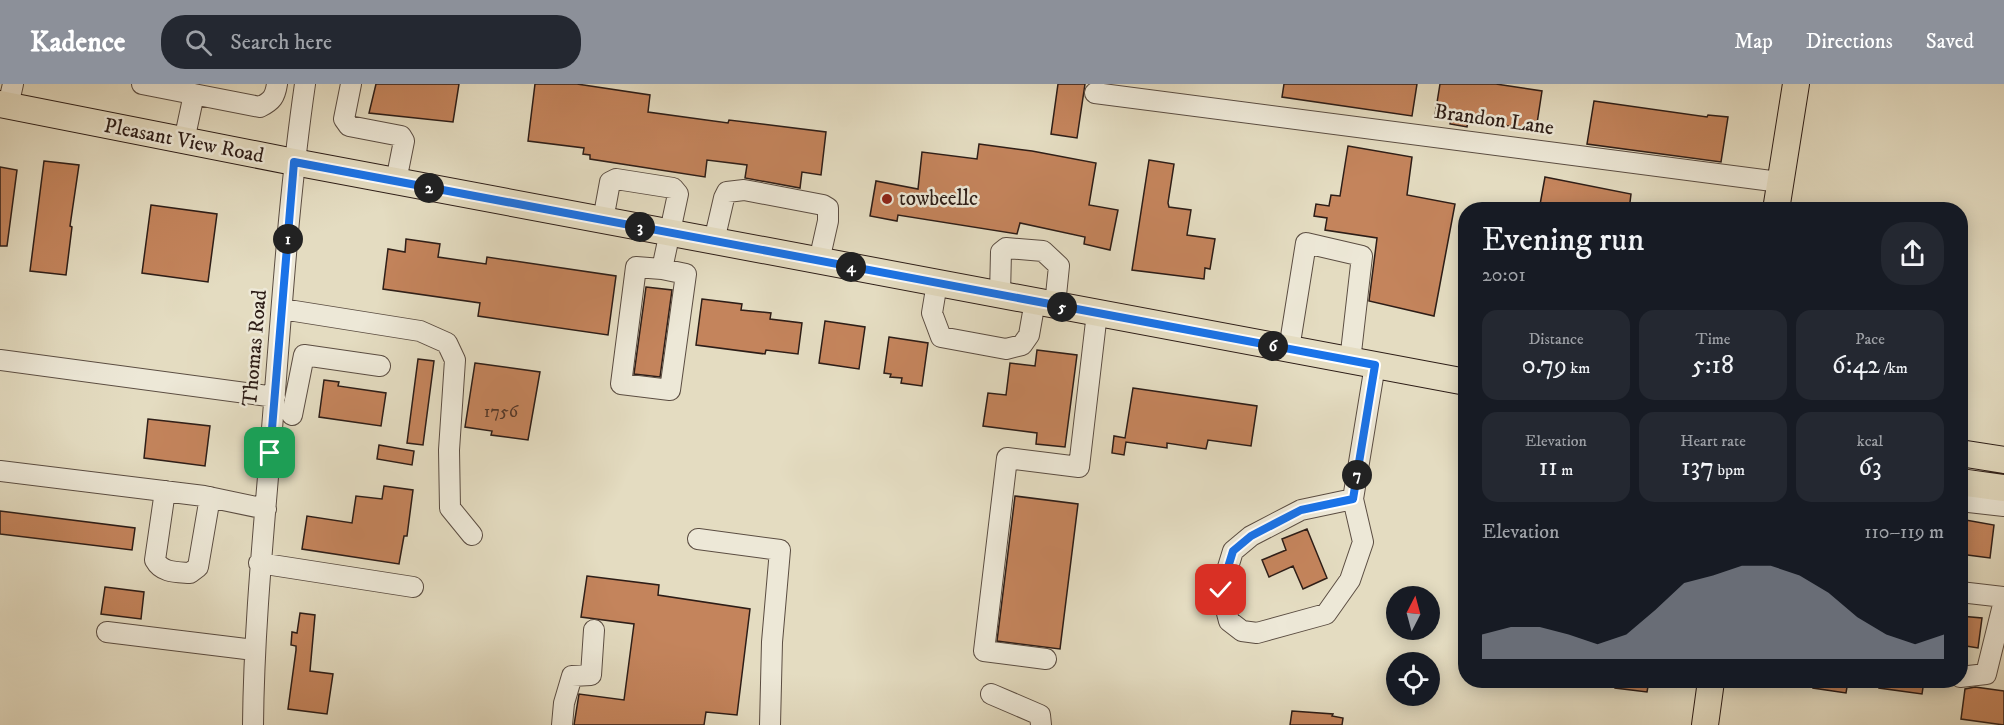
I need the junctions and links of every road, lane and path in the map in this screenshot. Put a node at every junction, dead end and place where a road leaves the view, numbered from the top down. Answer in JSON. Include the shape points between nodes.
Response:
{"nodes":[{"id":1,"x":142,"y":84,"type":"edge"},
{"id":2,"x":277,"y":84,"type":"edge"},
{"id":3,"x":305,"y":84,"type":"edge"},
{"id":4,"x":351,"y":84,"type":"edge"},
{"id":5,"x":1796,"y":84,"type":"edge"},
{"id":6,"x":1095,"y":93,"type":"dead end"},
{"id":7,"x":194,"y":94,"type":"junction"},
{"id":8,"x":7,"y":98,"type":"edge"},
{"id":9,"x":184,"y":141,"type":"junction"},
{"id":10,"x":294,"y":162,"type":"junction"},
{"id":11,"x":396,"y":181,"type":"junction"},
{"id":12,"x":1780,"y":182,"type":"junction"},
{"id":13,"x":1777,"y":202,"type":"edge"},
{"id":14,"x":603,"y":220,"type":"junction"},
{"id":15,"x":669,"y":232,"type":"junction"},
{"id":16,"x":714,"y":241,"type":"junction"},
{"id":17,"x":819,"y":261,"type":"junction"},
{"id":18,"x":662,"y":269,"type":"junction"},
{"id":19,"x":937,"y":283,"type":"junction"},
{"id":20,"x":1000,"y":295,"type":"junction"},
{"id":21,"x":1045,"y":303,"type":"junction"},
{"id":22,"x":282,"y":309,"type":"junction"},
{"id":23,"x":1097,"y":313,"type":"junction"},
{"id":24,"x":279,"y":349,"type":"junction"},
{"id":25,"x":1289,"y":349,"type":"junction"},
{"id":26,"x":304,"y":355,"type":"junction"},
{"id":27,"x":0,"y":360,"type":"edge"},
{"id":28,"x":1350,"y":361,"type":"junction"},
{"id":29,"x":1375,"y":365,"type":"junction"},
{"id":30,"x":380,"y":366,"type":"dead end"},
{"id":31,"x":1458,"y":381,"type":"edge"},
{"id":32,"x":275,"y":397,"type":"junction"},
{"id":33,"x":292,"y":415,"type":"dead end"},
{"id":34,"x":1968,"y":454,"type":"edge"},
{"id":35,"x":2004,"y":459,"type":"edge"},
{"id":36,"x":0,"y":471,"type":"edge"},
{"id":37,"x":1968,"y":483,"type":"edge"},
{"id":38,"x":2004,"y":488,"type":"edge"},
{"id":39,"x":165,"y":491,"type":"junction"},
{"id":40,"x":210,"y":497,"type":"junction"},
{"id":41,"x":1353,"y":499,"type":"junction"},
{"id":42,"x":1968,"y":502,"type":"edge"},
{"id":43,"x":2004,"y":506,"type":"edge"},
{"id":44,"x":266,"y":509,"type":"junction"},
{"id":45,"x":472,"y":535,"type":"dead end"},
{"id":46,"x":698,"y":538,"type":"dead end"},
{"id":47,"x":259,"y":563,"type":"junction"},
{"id":48,"x":413,"y":587,"type":"dead end"},
{"id":49,"x":1968,"y":593,"type":"edge"},
{"id":50,"x":2004,"y":599,"type":"edge"},
{"id":51,"x":594,"y":630,"type":"dead end"},
{"id":52,"x":106,"y":632,"type":"dead end"},
{"id":53,"x":254,"y":650,"type":"junction"},
{"id":54,"x":1046,"y":659,"type":"dead end"},
{"id":55,"x":1968,"y":676,"type":"edge"},
{"id":56,"x":1710,"y":688,"type":"edge"},
{"id":57,"x":991,"y":694,"type":"dead end"},
{"id":58,"x":253,"y":725,"type":"edge"},
{"id":59,"x":562,"y":725,"type":"edge"},
{"id":60,"x":770,"y":725,"type":"edge"},
{"id":61,"x":1041,"y":725,"type":"edge"},
{"id":62,"x":1705,"y":725,"type":"edge"}],
"edges":[{"from":1,"to":7,"type":"street"},
{"from":2,"to":7,"type":"street","via":[[270,102],[260,107]]},
{"from":3,"to":10,"type":"street","name":"Thomas Road"},
{"from":4,"to":11,"type":"street","via":[[345,119],[349,126],[400,136],[404,141]]},
{"from":5,"to":12,"type":"main road"},
{"from":6,"to":12,"type":"street","name":"Brandon Lane"},
{"from":7,"to":9,"type":"street"},
{"from":8,"to":9,"type":"main road","name":"Pleasant View Road"},
{"from":9,"to":10,"type":"main road","name":"Pleasant View Road"},
{"from":10,"to":11,"type":"main road","name":"Pleasant View Road"},
{"from":10,"to":22,"type":"street","name":"Thomas Road"},
{"from":11,"to":14,"type":"main road","name":"Pleasant View Road"},
{"from":12,"to":13,"type":"main road"},
{"from":14,"to":15,"type":"main road","name":"Pleasant View Road"},
{"from":14,"to":15,"type":"street","via":[[610,182],[616,179],[673,188],[678,194]]},
{"from":15,"to":16,"type":"main road","name":"Pleasant View Road"},
{"from":15,"to":18,"type":"street"},
{"from":16,"to":17,"type":"main road","name":"Pleasant View Road"},
{"from":16,"to":17,"type":"street","via":[[727,192],[744,190],[789,198],[828,208]]},
{"from":17,"to":19,"type":"main road","name":"Pleasant View Road"},
{"from":18,"to":18,"type":"street","via":[[636,267],[621,384],[670,390],[686,274]]},
{"from":19,"to":20,"type":"main road","name":"Pleasant View Road"},
{"from":19,"to":21,"type":"street","via":[[932,313],[941,337],[1006,349],[1022,345]]},
{"from":20,"to":21,"type":"main road","name":"Pleasant View Road"},
{"from":20,"to":21,"type":"street","via":[[1001,252],[1006,248],[1043,251],[1059,266]]},
{"from":21,"to":23,"type":"main road","name":"Pleasant View Road"},
{"from":22,"to":24,"type":"street","name":"Thomas Road"},
{"from":22,"to":45,"type":"street","via":[[420,331],[447,343],[455,360],[450,508]]},
{"from":23,"to":25,"type":"main road","name":"Pleasant View Road"},
{"from":23,"to":54,"type":"street","via":[[1079,467],[1007,458],[984,651]]},
{"from":24,"to":26,"type":"street"},
{"from":24,"to":32,"type":"street","name":"Thomas Road"},
{"from":25,"to":28,"type":"main road","name":"Pleasant View Road"},
{"from":25,"to":28,"type":"street","via":[[1306,243],[1362,256]]},
{"from":26,"to":30,"type":"street"},
{"from":26,"to":33,"type":"street"},
{"from":27,"to":32,"type":"street"},
{"from":28,"to":29,"type":"main road","name":"Pleasant View Road"},
{"from":29,"to":31,"type":"main road","name":"Pleasant View Road"},
{"from":29,"to":41,"type":"street"},
{"from":32,"to":44,"type":"street","name":"Thomas Road"},
{"from":34,"to":35,"type":"main road"},
{"from":36,"to":39,"type":"street"},
{"from":37,"to":38,"type":"main road"},
{"from":39,"to":40,"type":"street"},
{"from":39,"to":40,"type":"street","via":[[155,560],[159,567],[170,571],[190,573],[198,567]]},
{"from":40,"to":44,"type":"street"},
{"from":41,"to":41,"type":"street","via":[[1363,542],[1350,580],[1326,614],[1257,633],[1242,632],[1229,621],[1221,590],[1233,551],[1251,536],[1301,510]]},
{"from":42,"to":43,"type":"street"},
{"from":44,"to":47,"type":"street","name":"Thomas Road"},
{"from":46,"to":60,"type":"street","via":[[780,550]]},
{"from":47,"to":48,"type":"street"},
{"from":47,"to":53,"type":"street","name":"Thomas Road"},
{"from":49,"to":50,"type":"street"},
{"from":50,"to":55,"type":"street","via":[[1986,674]]},
{"from":51,"to":59,"type":"street","via":[[591,675],[572,676]]},
{"from":52,"to":53,"type":"street"},
{"from":53,"to":58,"type":"street","name":"Thomas Road"},
{"from":56,"to":62,"type":"main road"},
{"from":57,"to":61,"type":"street","via":[[1040,715]]}]}
